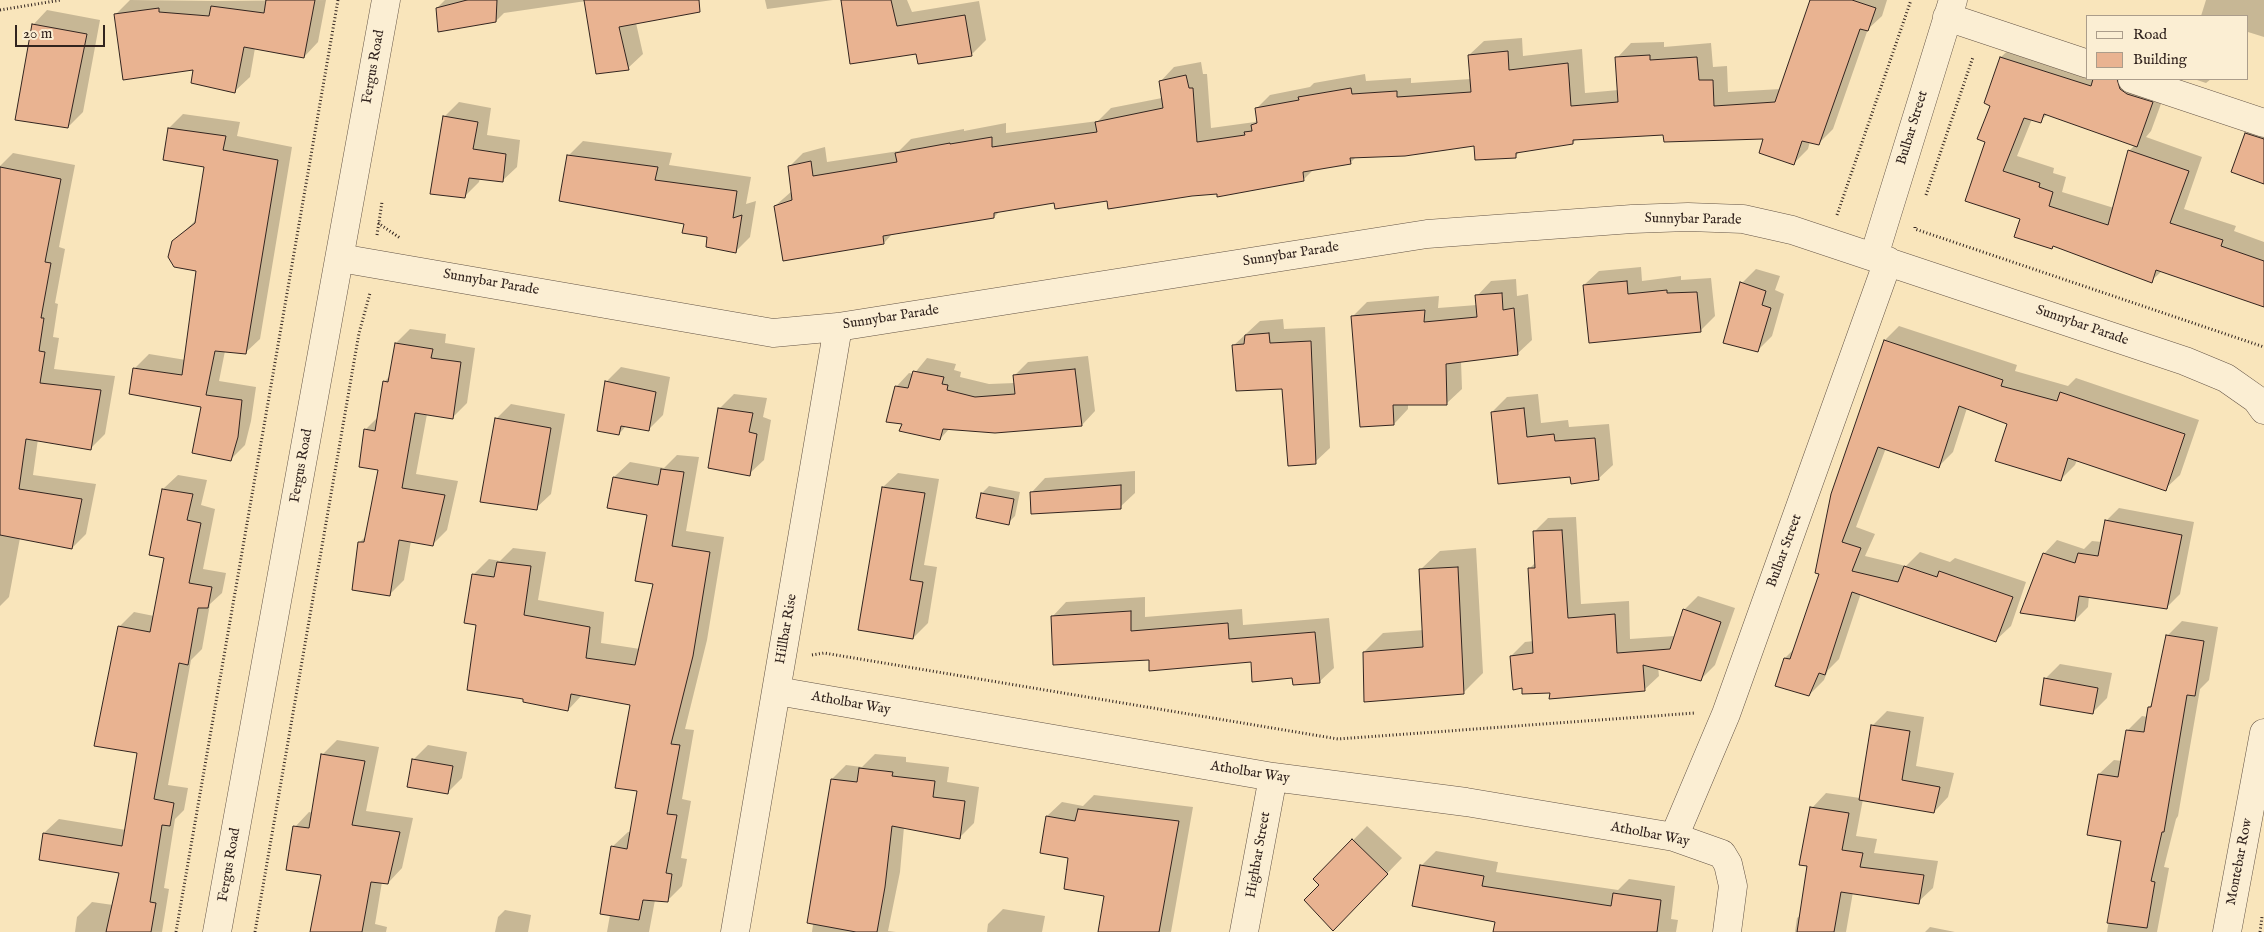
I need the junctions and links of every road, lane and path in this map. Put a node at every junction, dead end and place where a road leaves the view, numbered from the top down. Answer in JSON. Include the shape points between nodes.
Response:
{"nodes":[{"id":1,"x":61,"y":0,"type":"edge"},
{"id":2,"x":338,"y":0,"type":"edge"},
{"id":3,"x":386,"y":0,"type":"edge"},
{"id":4,"x":1911,"y":0,"type":"edge"},
{"id":5,"x":1950,"y":8,"type":"edge"},
{"id":6,"x":0,"y":10,"type":"edge"},
{"id":7,"x":1978,"y":27,"type":"junction"},
{"id":8,"x":2086,"y":63,"type":"edge"},
{"id":9,"x":2135,"y":80,"type":"edge"},
{"id":10,"x":2264,"y":123,"type":"edge"},
{"id":11,"x":383,"y":194,"type":"dead end"},
{"id":12,"x":1925,"y":198,"type":"dead end"},
{"id":13,"x":1836,"y":218,"type":"dead end"},
{"id":14,"x":1917,"y":222,"type":"dead end"},
{"id":15,"x":378,"y":223,"type":"junction"},
{"id":16,"x":403,"y":239,"type":"dead end"},
{"id":17,"x":340,"y":258,"type":"junction"},
{"id":18,"x":1881,"y":258,"type":"junction"},
{"id":19,"x":374,"y":262,"type":"junction"},
{"id":20,"x":838,"y":327,"type":"junction"},
{"id":21,"x":2264,"y":347,"type":"edge"},
{"id":22,"x":2264,"y":410,"type":"edge"},
{"id":23,"x":809,"y":656,"type":"dead end"},
{"id":24,"x":777,"y":691,"type":"junction"},
{"id":25,"x":1726,"y":714,"type":"junction"},
{"id":26,"x":2264,"y":733,"type":"edge"},
{"id":27,"x":1273,"y":777,"type":"junction"},
{"id":28,"x":1674,"y":837,"type":"junction"},
{"id":29,"x":176,"y":932,"type":"edge"},
{"id":30,"x":218,"y":932,"type":"edge"},
{"id":31,"x":255,"y":932,"type":"edge"},
{"id":32,"x":734,"y":932,"type":"edge"},
{"id":33,"x":1244,"y":932,"type":"edge"},
{"id":34,"x":1727,"y":932,"type":"edge"},
{"id":35,"x":2227,"y":932,"type":"edge"}],
"edges":[{"from":1,"to":6,"type":"path"},
{"from":2,"to":29,"type":"path"},
{"from":3,"to":17,"type":"street","name":"Fergus Road"},
{"from":4,"to":13,"type":"path"},
{"from":5,"to":7,"type":"street"},
{"from":5,"to":18,"type":"street","name":"Bulbar Street"},
{"from":7,"to":8,"type":"street"},
{"from":7,"to":12,"type":"path","via":[[1974,40],[1976,47]]},
{"from":9,"to":10,"type":"street"},
{"from":11,"to":15,"type":"path"},
{"from":14,"to":21,"type":"path","via":[[1915,229]]},
{"from":15,"to":16,"type":"path"},
{"from":15,"to":19,"type":"path"},
{"from":17,"to":19,"type":"street","name":"Sunnybar Parade"},
{"from":17,"to":30,"type":"street","name":"Fergus Road"},
{"from":18,"to":20,"type":"street","name":"Sunnybar Parade","via":[[1792,230],[1742,219],[1632,219],[1427,234]]},
{"from":18,"to":22,"type":"street","name":"Sunnybar Parade","via":[[2185,361],[2226,378]]},
{"from":18,"to":25,"type":"street","name":"Bulbar Street"},
{"from":19,"to":20,"type":"street","name":"Sunnybar Parade","via":[[773,333]]},
{"from":19,"to":31,"type":"path"},
{"from":20,"to":24,"type":"street","name":"Hillbar Rise"},
{"from":23,"to":25,"type":"path","via":[[824,653],[1338,739],[1704,712]]},
{"from":24,"to":27,"type":"street","name":"Atholbar Way"},
{"from":24,"to":32,"type":"street","name":"Hillbar Rise"},
{"from":25,"to":28,"type":"street","name":"Bulbar Street"},
{"from":26,"to":35,"type":"street","name":"Montebar Row"},
{"from":27,"to":28,"type":"street","name":"Atholbar Way","via":[[1466,802]]},
{"from":27,"to":33,"type":"street","name":"Highbar Street"},
{"from":28,"to":34,"type":"street","name":"Atholbar Way","via":[[1722,854],[1728,864],[1733,886]]}]}
